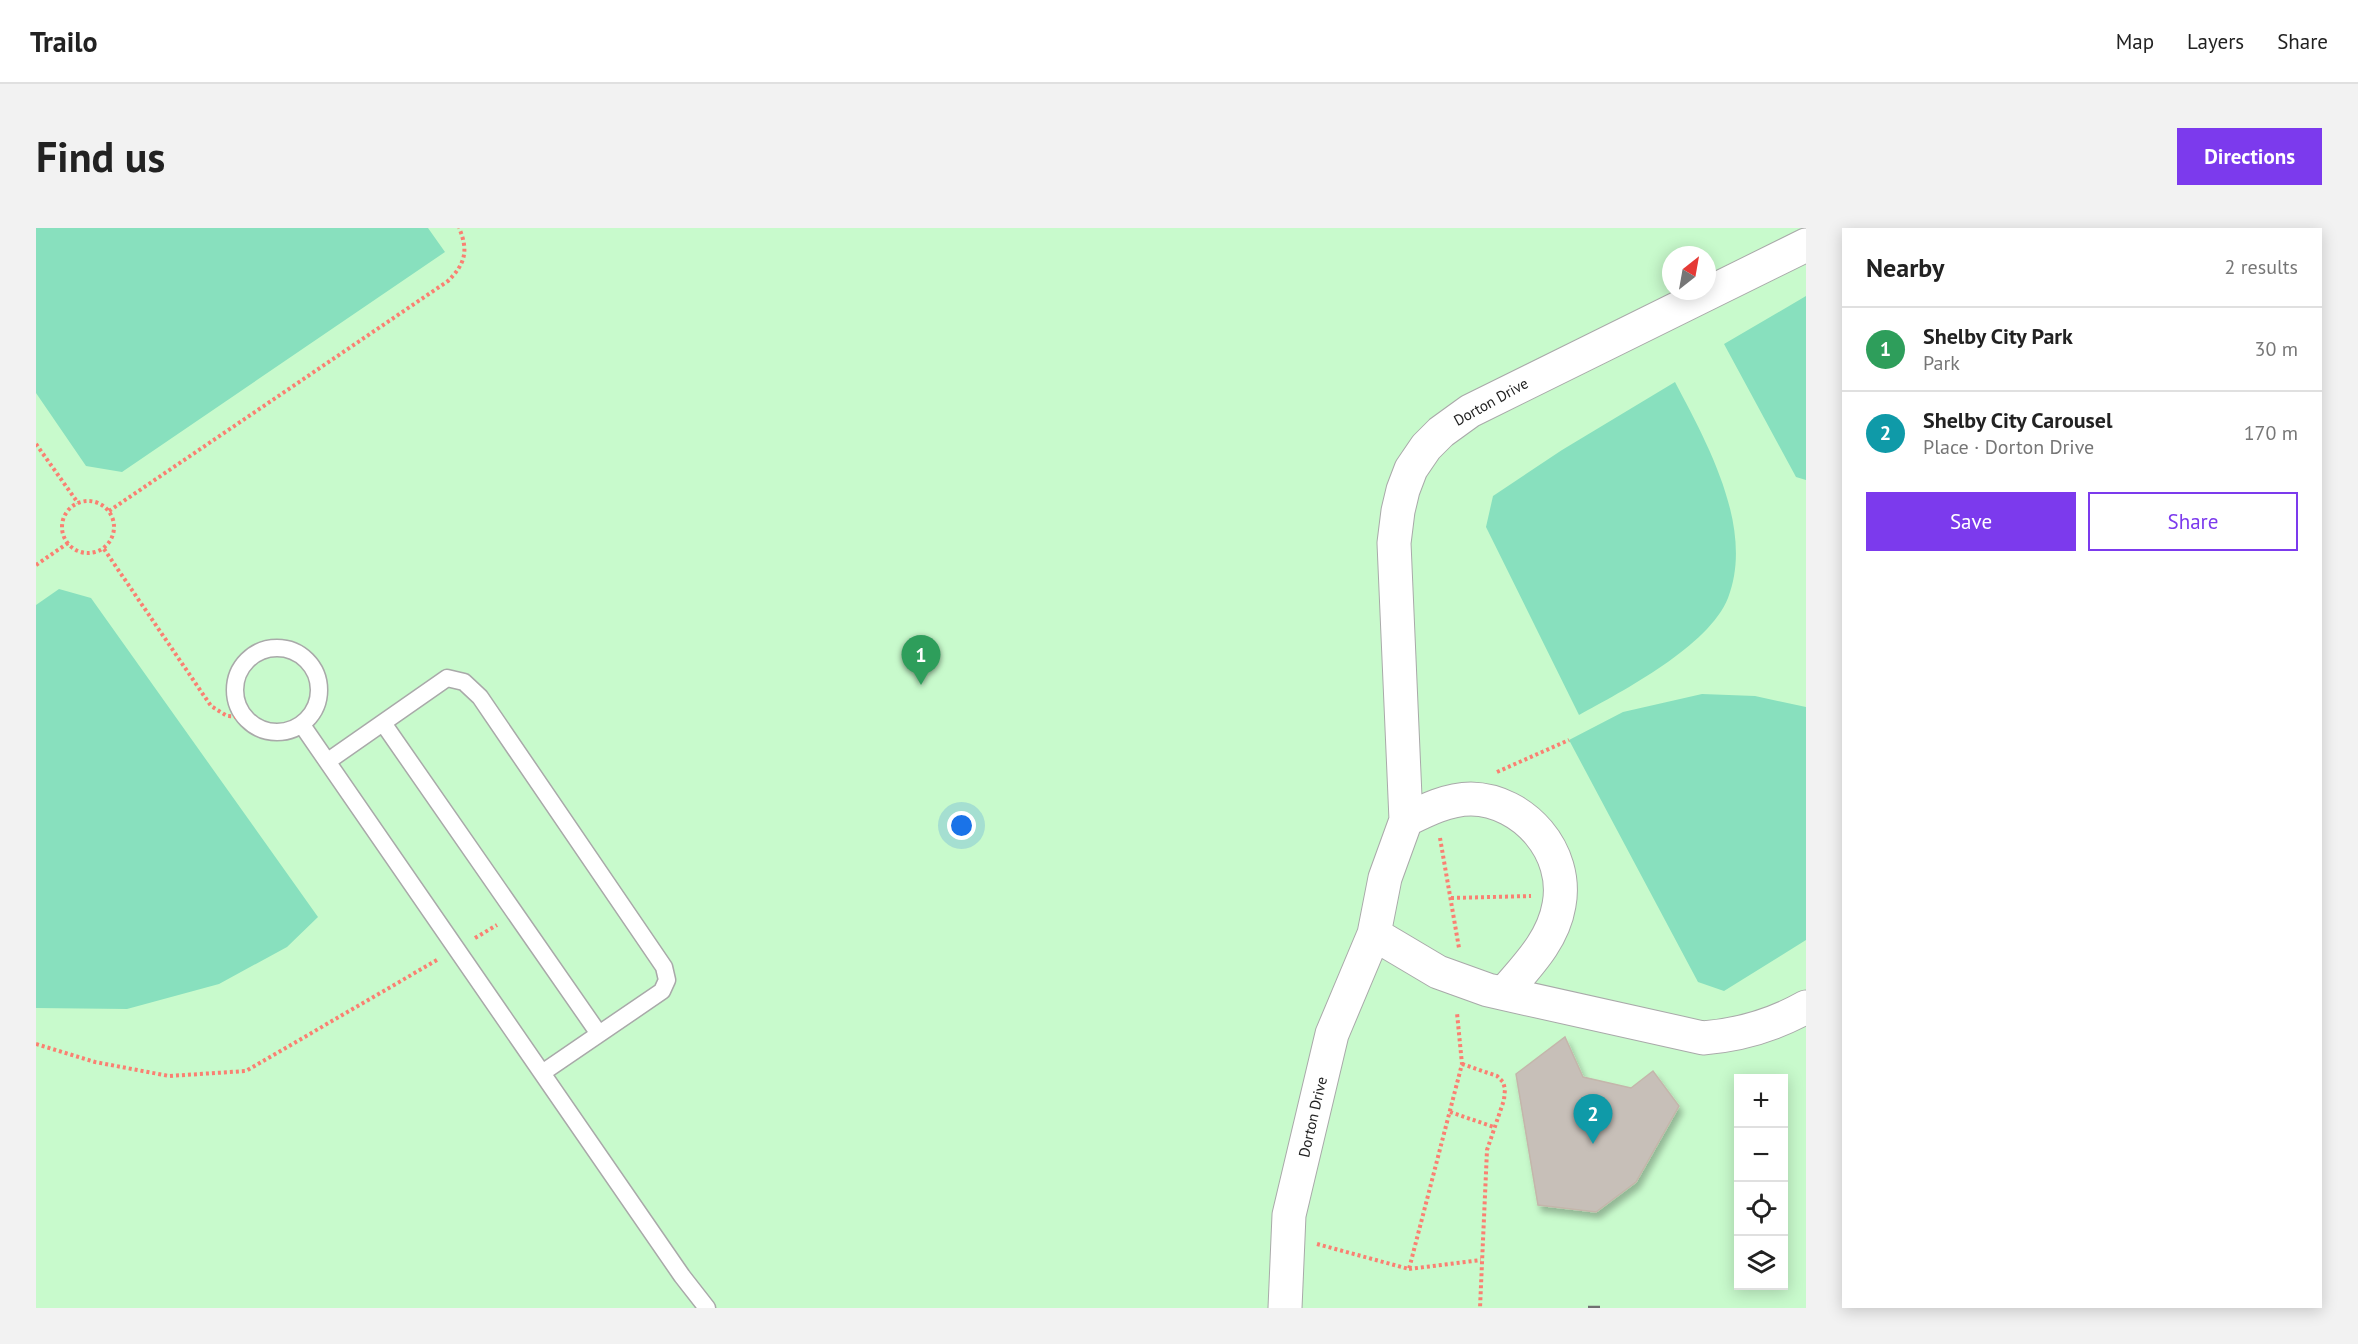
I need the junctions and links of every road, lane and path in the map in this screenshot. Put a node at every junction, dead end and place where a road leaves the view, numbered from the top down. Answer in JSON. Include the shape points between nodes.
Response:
{"nodes":[{"id":1,"x":459,"y":228,"type":"edge"},
{"id":2,"x":1806,"y":244,"type":"edge"},
{"id":3,"x":36,"y":444,"type":"edge"},
{"id":4,"x":78,"y":503,"type":"junction"},
{"id":5,"x":109,"y":511,"type":"junction"},
{"id":6,"x":68,"y":543,"type":"junction"},
{"id":7,"x":104,"y":549,"type":"junction"},
{"id":8,"x":36,"y":565,"type":"edge"},
{"id":9,"x":244,"y":717,"type":"junction"},
{"id":10,"x":383,"y":723,"type":"junction"},
{"id":11,"x":302,"y":725,"type":"junction"},
{"id":12,"x":1569,"y":740,"type":"dead end"},
{"id":13,"x":328,"y":761,"type":"junction"},
{"id":14,"x":1492,"y":774,"type":"dead end"},
{"id":15,"x":1406,"y":820,"type":"junction"},
{"id":16,"x":1439,"y":836,"type":"dead end"},
{"id":17,"x":1559,"y":895,"type":"junction"},
{"id":18,"x":1451,"y":898,"type":"junction"},
{"id":19,"x":516,"y":914,"type":"junction"},
{"id":20,"x":1374,"y":934,"type":"junction"},
{"id":21,"x":457,"y":949,"type":"junction"},
{"id":22,"x":1461,"y":955,"type":"dead end"},
{"id":23,"x":1504,"y":993,"type":"junction"},
{"id":24,"x":1806,"y":1007,"type":"edge"},
{"id":25,"x":1457,"y":1013,"type":"dead end"},
{"id":26,"x":598,"y":1034,"type":"junction"},
{"id":27,"x":36,"y":1044,"type":"edge"},
{"id":28,"x":1462,"y":1064,"type":"junction"},
{"id":29,"x":542,"y":1073,"type":"junction"},
{"id":30,"x":1450,"y":1112,"type":"junction"},
{"id":31,"x":1494,"y":1126,"type":"junction"},
{"id":32,"x":1288,"y":1237,"type":"junction"},
{"id":33,"x":1481,"y":1260,"type":"junction"},
{"id":34,"x":1409,"y":1269,"type":"junction"},
{"id":35,"x":706,"y":1308,"type":"edge"},
{"id":36,"x":1284,"y":1308,"type":"edge"},
{"id":37,"x":1480,"y":1308,"type":"edge"}],
"edges":[{"from":1,"to":5,"type":"path","via":[[463,261],[448,281]]},
{"from":2,"to":15,"type":"street","name":"Dorton Drive","via":[[1494,398],[1470,411],[1426,447],[1402,490],[1394,543]]},
{"from":3,"to":4,"type":"path"},
{"from":4,"to":5,"type":"path","via":[[94,502]]},
{"from":4,"to":6,"type":"path","via":[[62,523]]},
{"from":5,"to":7,"type":"path","via":[[115,527]]},
{"from":6,"to":7,"type":"path","via":[[87,553]]},
{"from":6,"to":8,"type":"path"},
{"from":7,"to":9,"type":"path","via":[[211,706],[227,716]]},
{"from":9,"to":11,"type":"lane","via":[[260,730],[275,733]]},
{"from":9,"to":11,"type":"lane","via":[[235,696],[240,668],[250,657],[276,648],[302,655],[317,677],[318,703]]},
{"from":10,"to":13,"type":"lane"},
{"from":10,"to":19,"type":"lane"},
{"from":10,"to":26,"type":"lane","via":[[447,678],[464,682],[480,697],[664,967],[667,980],[662,991]]},
{"from":11,"to":13,"type":"lane"},
{"from":12,"to":14,"type":"path"},
{"from":13,"to":21,"type":"lane"},
{"from":15,"to":17,"type":"street","via":[[1429,808],[1471,799],[1511,811],[1543,836],[1554,855]]},
{"from":15,"to":20,"type":"street","name":"Dorton Drive","via":[[1384,878]]},
{"from":16,"to":18,"type":"path"},
{"from":17,"to":18,"type":"path"},
{"from":17,"to":23,"type":"street","via":[[1548,938]]},
{"from":18,"to":22,"type":"path"},
{"from":19,"to":21,"type":"path"},
{"from":19,"to":26,"type":"lane"},
{"from":20,"to":23,"type":"street","via":[[1438,972]]},
{"from":20,"to":32,"type":"street","name":"Dorton Drive","via":[[1332,1034],[1289,1215]]},
{"from":21,"to":27,"type":"path","via":[[246,1071],[169,1076],[94,1062]]},
{"from":21,"to":29,"type":"lane"},
{"from":23,"to":24,"type":"street","via":[[1703,1038],[1756,1029]]},
{"from":25,"to":28,"type":"path"},
{"from":26,"to":29,"type":"lane"},
{"from":28,"to":30,"type":"path"},
{"from":28,"to":31,"type":"path","via":[[1497,1076],[1503,1082],[1504,1100]]},
{"from":29,"to":35,"type":"lane"},
{"from":30,"to":31,"type":"path"},
{"from":30,"to":34,"type":"path"},
{"from":31,"to":33,"type":"path","via":[[1487,1150]]},
{"from":32,"to":34,"type":"path"},
{"from":32,"to":36,"type":"street","name":"Dorton Drive"},
{"from":33,"to":34,"type":"path"},
{"from":33,"to":37,"type":"path"}]}
